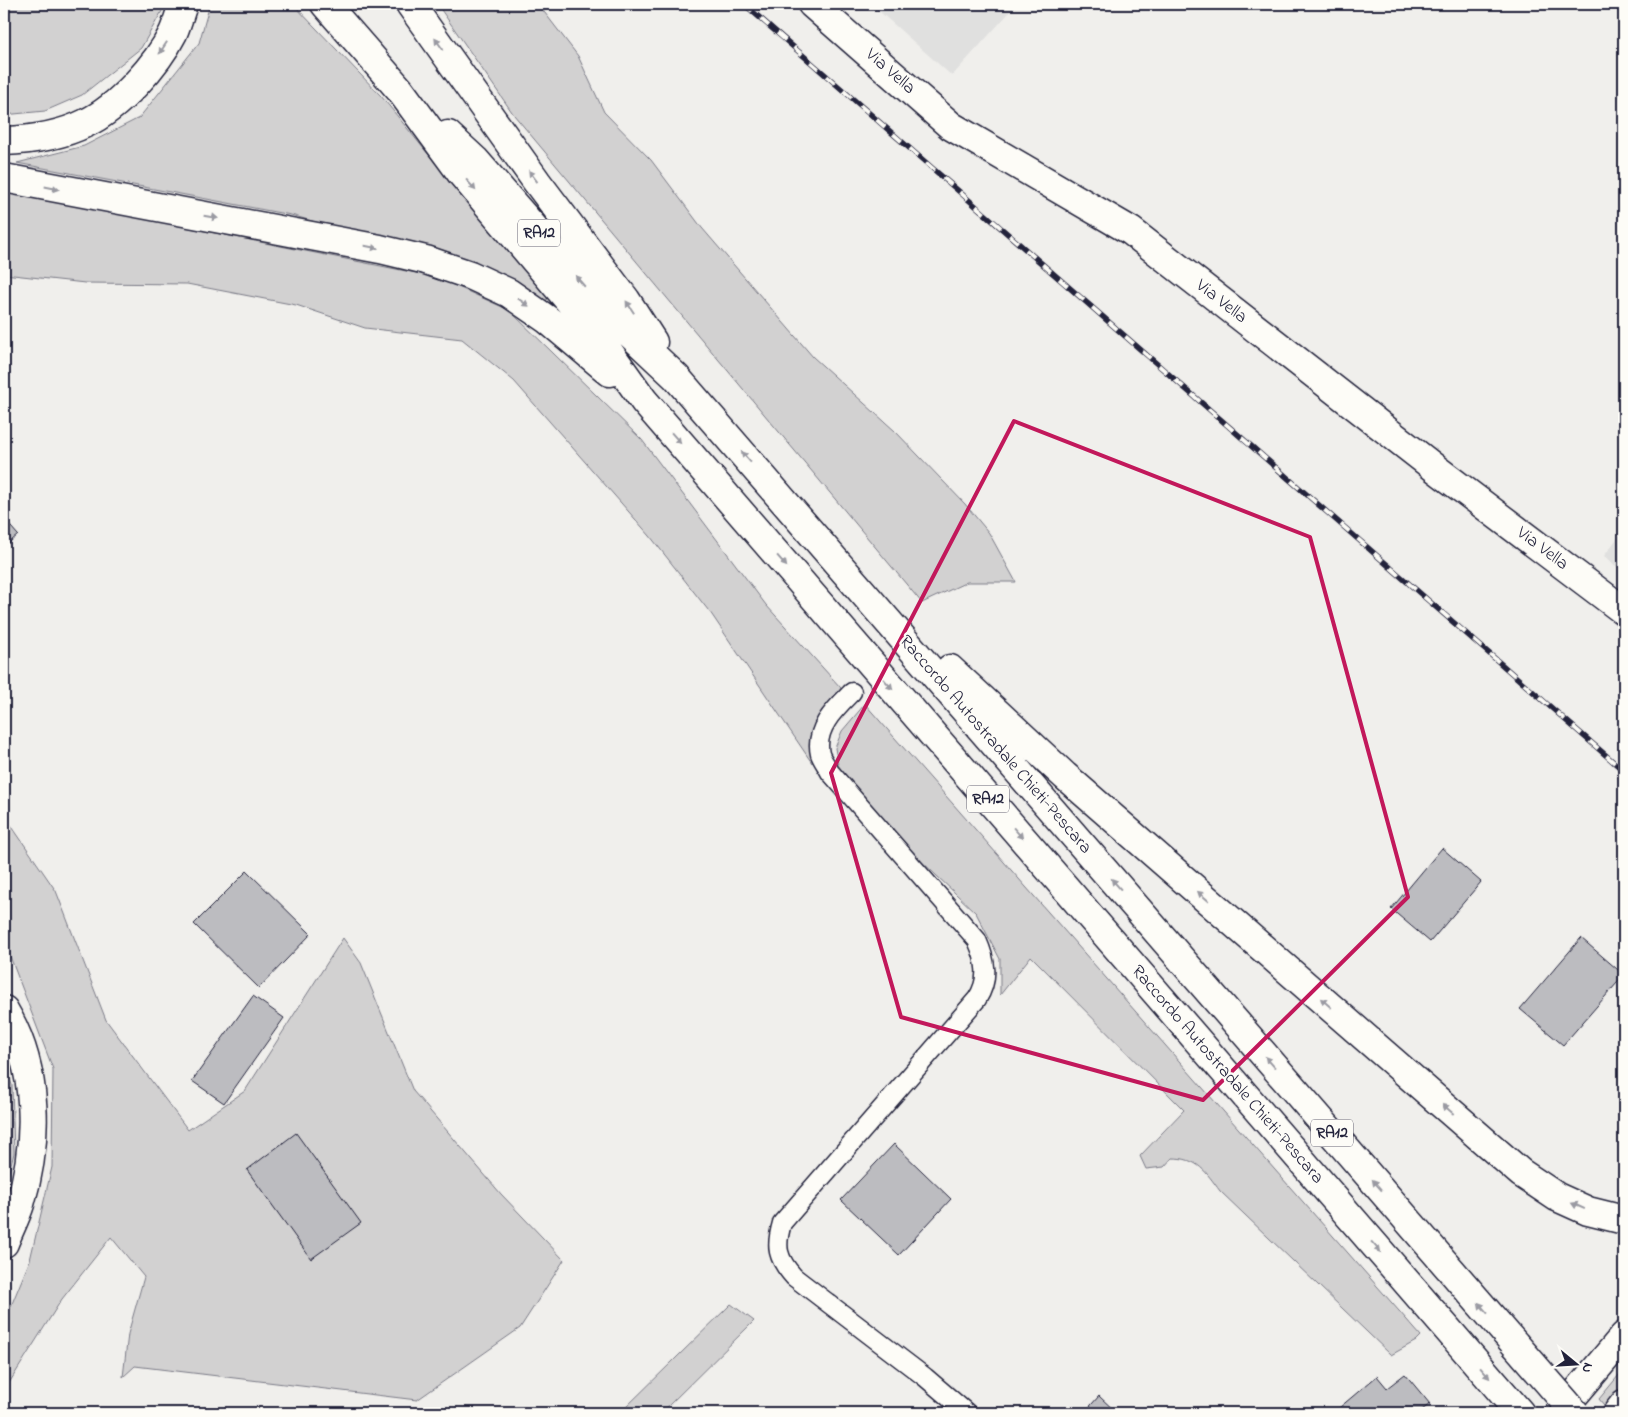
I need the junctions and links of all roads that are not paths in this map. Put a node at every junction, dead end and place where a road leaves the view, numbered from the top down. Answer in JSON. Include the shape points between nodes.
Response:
{"nodes":[{"id":1,"x":183,"y":4,"type":"edge"},
{"id":2,"x":325,"y":4,"type":"edge"},
{"id":3,"x":410,"y":4,"type":"edge"},
{"id":4,"x":812,"y":4,"type":"edge"},
{"id":5,"x":400,"y":90,"type":"junction"},
{"id":6,"x":4,"y":141,"type":"edge"},
{"id":7,"x":4,"y":178,"type":"edge"},
{"id":8,"x":676,"y":377,"type":"junction"},
{"id":9,"x":644,"y":401,"type":"junction"},
{"id":10,"x":847,"y":574,"type":"junction"},
{"id":11,"x":1624,"y":611,"type":"edge"},
{"id":12,"x":852,"y":692,"type":"dead end"},
{"id":13,"x":4,"y":1010,"type":"edge"},
{"id":14,"x":1624,"y":1220,"type":"edge"},
{"id":15,"x":4,"y":1243,"type":"edge"},
{"id":16,"x":1624,"y":1336,"type":"edge"},
{"id":17,"x":1624,"y":1404,"type":"edge"},
{"id":18,"x":967,"y":1413,"type":"edge"},
{"id":19,"x":1520,"y":1413,"type":"edge"},
{"id":20,"x":1559,"y":1413,"type":"edge"},
{"id":21,"x":1575,"y":1413,"type":"edge"},
{"id":22,"x":1617,"y":1413,"type":"edge"}],
"edges":[{"from":1,"to":6,"type":"main road","one_way":true,"via":[[173,32],[148,71],[119,101],[87,123],[57,134]]},
{"from":2,"to":5,"type":"main road","name":"Raccordo Autostradale Chieti-Pescara","number":"RA12"},
{"from":8,"to":3,"type":"main road","one_way":true,"via":[[626,300]]},
{"from":4,"to":11,"type":"main road","name":"Via Vella","via":[[951,126],[1131,231]]},
{"from":8,"to":5,"type":"main road","name":"Raccordo Autostradale Chieti-Pescara","number":"RA12","one_way":true,"via":[[608,314],[475,160]]},
{"from":5,"to":9,"type":"main road","name":"Raccordo Autostradale Chieti-Pescara","number":"RA12","one_way":true,"via":[[461,173],[592,328]]},
{"from":7,"to":9,"type":"main road","one_way":true,"via":[[380,249],[470,275],[509,293],[548,320]]},
{"from":10,"to":8,"type":"main road","name":"Raccordo Autostradale Chieti-Pescara","number":"RA12","one_way":true},
{"from":9,"to":19,"type":"main road","name":"Raccordo Autostradale Chieti-Pescara","number":"RA12","one_way":true},
{"from":14,"to":10,"type":"main road","one_way":true,"via":[[1588,1211],[1557,1197],[1520,1173],[1064,776]]},
{"from":21,"to":10,"type":"main road","name":"Raccordo Autostradale Chieti-Pescara","number":"RA12","one_way":true,"bridge":true},
{"from":12,"to":18,"type":"lane","via":[[827,720],[822,730],[820,754],[830,772],[977,940],[984,956],[985,981],[978,998],[782,1223],[778,1252],[783,1266],[794,1277]]},
{"from":13,"to":15,"type":"main road","via":[[23,1054],[31,1089],[34,1127],[22,1195]]},
{"from":16,"to":20,"type":"main road"},
{"from":17,"to":22,"type":"main road"}]}
